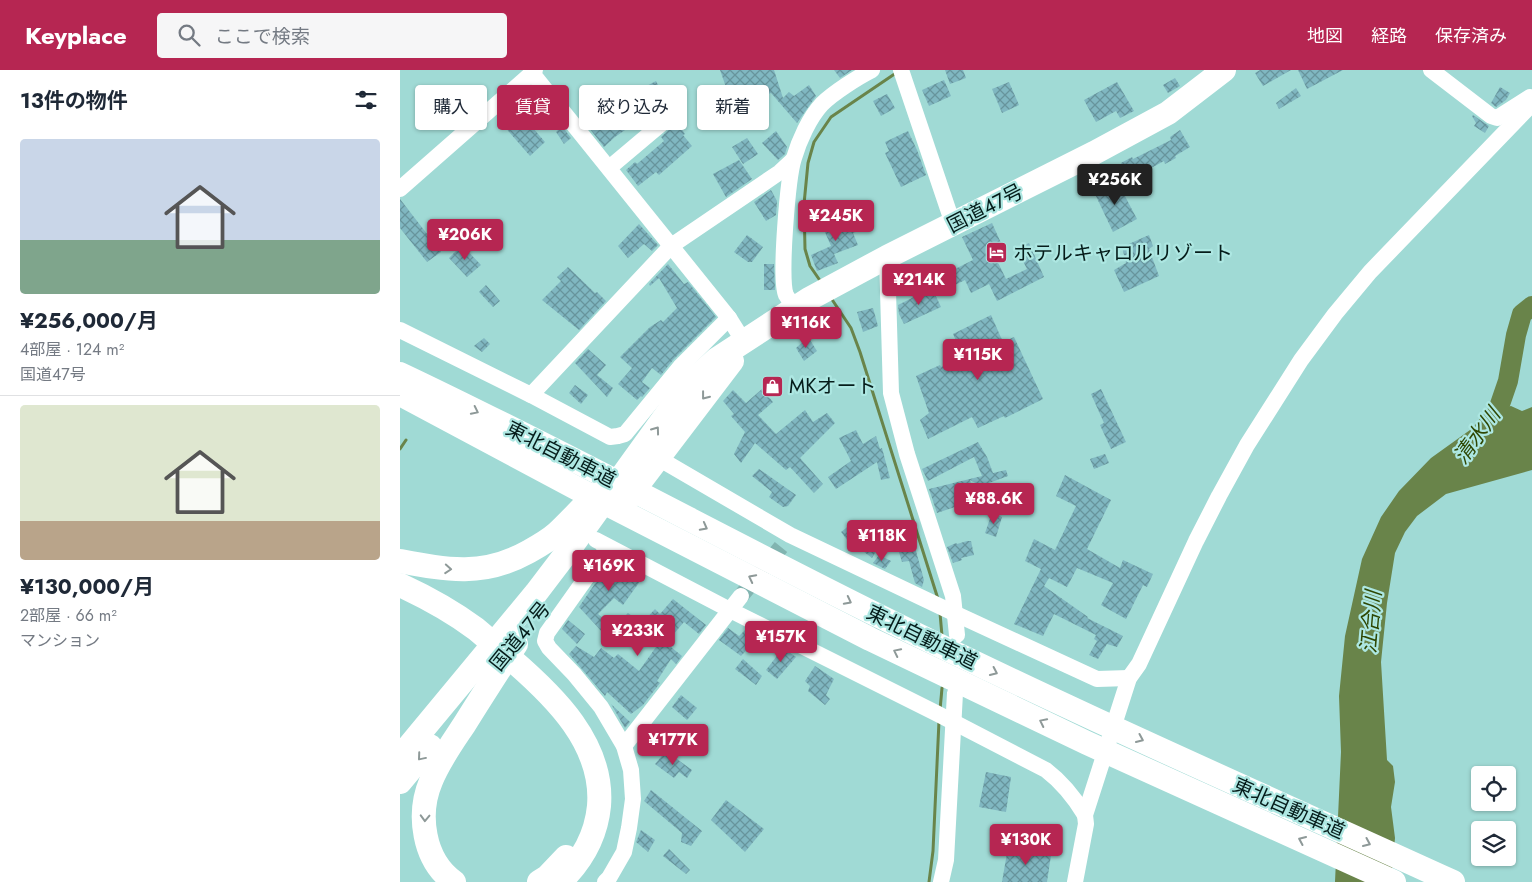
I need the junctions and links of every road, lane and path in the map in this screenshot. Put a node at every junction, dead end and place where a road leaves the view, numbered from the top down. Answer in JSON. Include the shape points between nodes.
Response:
{"nodes":[{"id":1,"x":872,"y":70,"type":"edge"},
{"id":2,"x":1224,"y":70,"type":"edge"},
{"id":3,"x":533,"y":71,"type":"edge"},
{"id":4,"x":902,"y":71,"type":"edge"},
{"id":5,"x":1442,"y":73,"type":"edge"},
{"id":6,"x":1532,"y":96,"type":"edge"},
{"id":7,"x":1532,"y":104,"type":"edge"},
{"id":8,"x":654,"y":130,"type":"edge"},
{"id":9,"x":793,"y":160,"type":"junction"},
{"id":10,"x":609,"y":168,"type":"junction"},
{"id":11,"x":400,"y":189,"type":"edge"},
{"id":12,"x":953,"y":224,"type":"junction"},
{"id":13,"x":671,"y":246,"type":"junction"},
{"id":14,"x":887,"y":257,"type":"junction"},
{"id":15,"x":802,"y":303,"type":"junction"},
{"id":16,"x":729,"y":318,"type":"junction"},
{"id":17,"x":400,"y":330,"type":"edge"},
{"id":18,"x":744,"y":342,"type":"junction"},
{"id":19,"x":400,"y":368,"type":"edge"},
{"id":20,"x":400,"y":374,"type":"edge"},
{"id":21,"x":400,"y":394,"type":"edge"},
{"id":22,"x":442,"y":394,"type":"junction"},
{"id":23,"x":530,"y":394,"type":"junction"},
{"id":24,"x":400,"y":409,"type":"edge"},
{"id":25,"x":658,"y":458,"type":"junction"},
{"id":26,"x":632,"y":462,"type":"junction"},
{"id":27,"x":576,"y":488,"type":"junction"},
{"id":28,"x":602,"y":544,"type":"junction"},
{"id":29,"x":400,"y":561,"type":"edge"},
{"id":30,"x":400,"y":585,"type":"edge"},
{"id":31,"x":741,"y":596,"type":"tunnel mouth"},
{"id":32,"x":400,"y":598,"type":"edge"},
{"id":33,"x":945,"y":608,"type":"junction"},
{"id":34,"x":730,"y":610,"type":"junction"},
{"id":35,"x":471,"y":634,"type":"junction"},
{"id":36,"x":957,"y":635,"type":"dead end"},
{"id":37,"x":520,"y":638,"type":"junction"},
{"id":38,"x":1129,"y":678,"type":"junction"},
{"id":39,"x":526,"y":681,"type":"junction"},
{"id":40,"x":955,"y":693,"type":"dead end"},
{"id":41,"x":944,"y":717,"type":"junction"},
{"id":42,"x":624,"y":746,"type":"junction"},
{"id":43,"x":400,"y":758,"type":"edge"},
{"id":44,"x":400,"y":782,"type":"edge"},
{"id":45,"x":1085,"y":816,"type":"junction"},
{"id":46,"x":454,"y":882,"type":"edge"},
{"id":47,"x":538,"y":882,"type":"edge"},
{"id":48,"x":560,"y":882,"type":"edge"},
{"id":49,"x":605,"y":882,"type":"edge"},
{"id":50,"x":941,"y":882,"type":"edge"},
{"id":51,"x":1074,"y":882,"type":"edge"},
{"id":52,"x":1394,"y":882,"type":"edge"},
{"id":53,"x":1453,"y":882,"type":"edge"}],
"edges":[{"from":1,"to":9,"type":"street","via":[[822,105],[807,126]]},
{"from":2,"to":12,"type":"highway","name":"国道47号","via":[[1168,113]]},
{"from":3,"to":10,"type":"street"},
{"from":3,"to":11,"type":"street"},
{"from":4,"to":12,"type":"street"},
{"from":5,"to":6,"type":"street","via":[[1497,118]]},
{"from":7,"to":38,"type":"street","via":[[1370,272],[1301,360],[1219,496],[1139,664]]},
{"from":8,"to":10,"type":"street"},
{"from":9,"to":13,"type":"street"},
{"from":9,"to":15,"type":"street","via":[[783,271],[786,294]]},
{"from":10,"to":13,"type":"street"},
{"from":12,"to":14,"type":"highway","name":"国道47号"},
{"from":13,"to":16,"type":"street"},
{"from":13,"to":23,"type":"street"},
{"from":14,"to":15,"type":"highway","name":"国道47号"},
{"from":14,"to":33,"type":"street","via":[[891,393],[952,596]]},
{"from":15,"to":18,"type":"highway","name":"国道47号"},
{"from":16,"to":18,"type":"street"},
{"from":16,"to":23,"type":"street","via":[[680,367],[625,434],[610,437]]},
{"from":17,"to":23,"type":"street"},
{"from":18,"to":25,"type":"highway","name":"国道47号","one_way":true},
{"from":26,"to":18,"type":"highway","name":"国道47号","one_way":true,"via":[[687,386],[717,359]]},
{"from":19,"to":22,"type":"highway"},
{"from":20,"to":22,"type":"highway","name":"東北自動車道"},
{"from":21,"to":27,"type":"highway","name":"東北自動車道"},
{"from":22,"to":53,"type":"highway","name":"東北自動車道","one_way":true,"via":[[879,616]]},
{"from":24,"to":27,"type":"highway"},
{"from":25,"to":28,"type":"highway","name":"国道47号"},
{"from":25,"to":33,"type":"street","via":[[786,541]]},
{"from":29,"to":26,"type":"highway","one_way":true,"via":[[463,570],[500,566],[515,560],[556,534]]},
{"from":26,"to":43,"type":"highway","name":"国道47号","via":[[536,593]]},
{"from":52,"to":27,"type":"highway","name":"東北自動車道","one_way":true,"via":[[1087,744],[870,639]]},
{"from":28,"to":34,"type":"street"},
{"from":28,"to":37,"type":"highway","name":"国道47号"},
{"from":28,"to":42,"type":"street","via":[[545,641],[601,707]]},
{"from":30,"to":35,"type":"highway","via":[[423,596]]},
{"from":31,"to":34,"type":"street"},
{"from":32,"to":35,"type":"highway"},
{"from":33,"to":36,"type":"street"},
{"from":33,"to":38,"type":"street","via":[[1097,679]]},
{"from":34,"to":41,"type":"street"},
{"from":34,"to":42,"type":"street"},
{"from":35,"to":39,"type":"highway"},
{"from":37,"to":44,"type":"highway","name":"国道47号","one_way":true},
{"from":37,"to":46,"type":"highway","one_way":true,"via":[[443,756],[430,782],[425,803],[426,838],[430,853]]},
{"from":38,"to":45,"type":"street"},
{"from":39,"to":47,"type":"highway","via":[[566,736],[584,770],[587,790],[583,829],[573,849],[560,866]]},
{"from":39,"to":48,"type":"highway","via":[[547,692],[577,728],[588,747],[598,779],[600,798],[593,836],[573,870]]},
{"from":40,"to":41,"type":"street"},
{"from":41,"to":45,"type":"street","via":[[1046,770],[1075,798]]},
{"from":41,"to":50,"type":"street","via":[[946,860]]},
{"from":42,"to":49,"type":"street","via":[[631,770],[633,799],[629,828],[624,852]]},
{"from":45,"to":51,"type":"street"}]}
